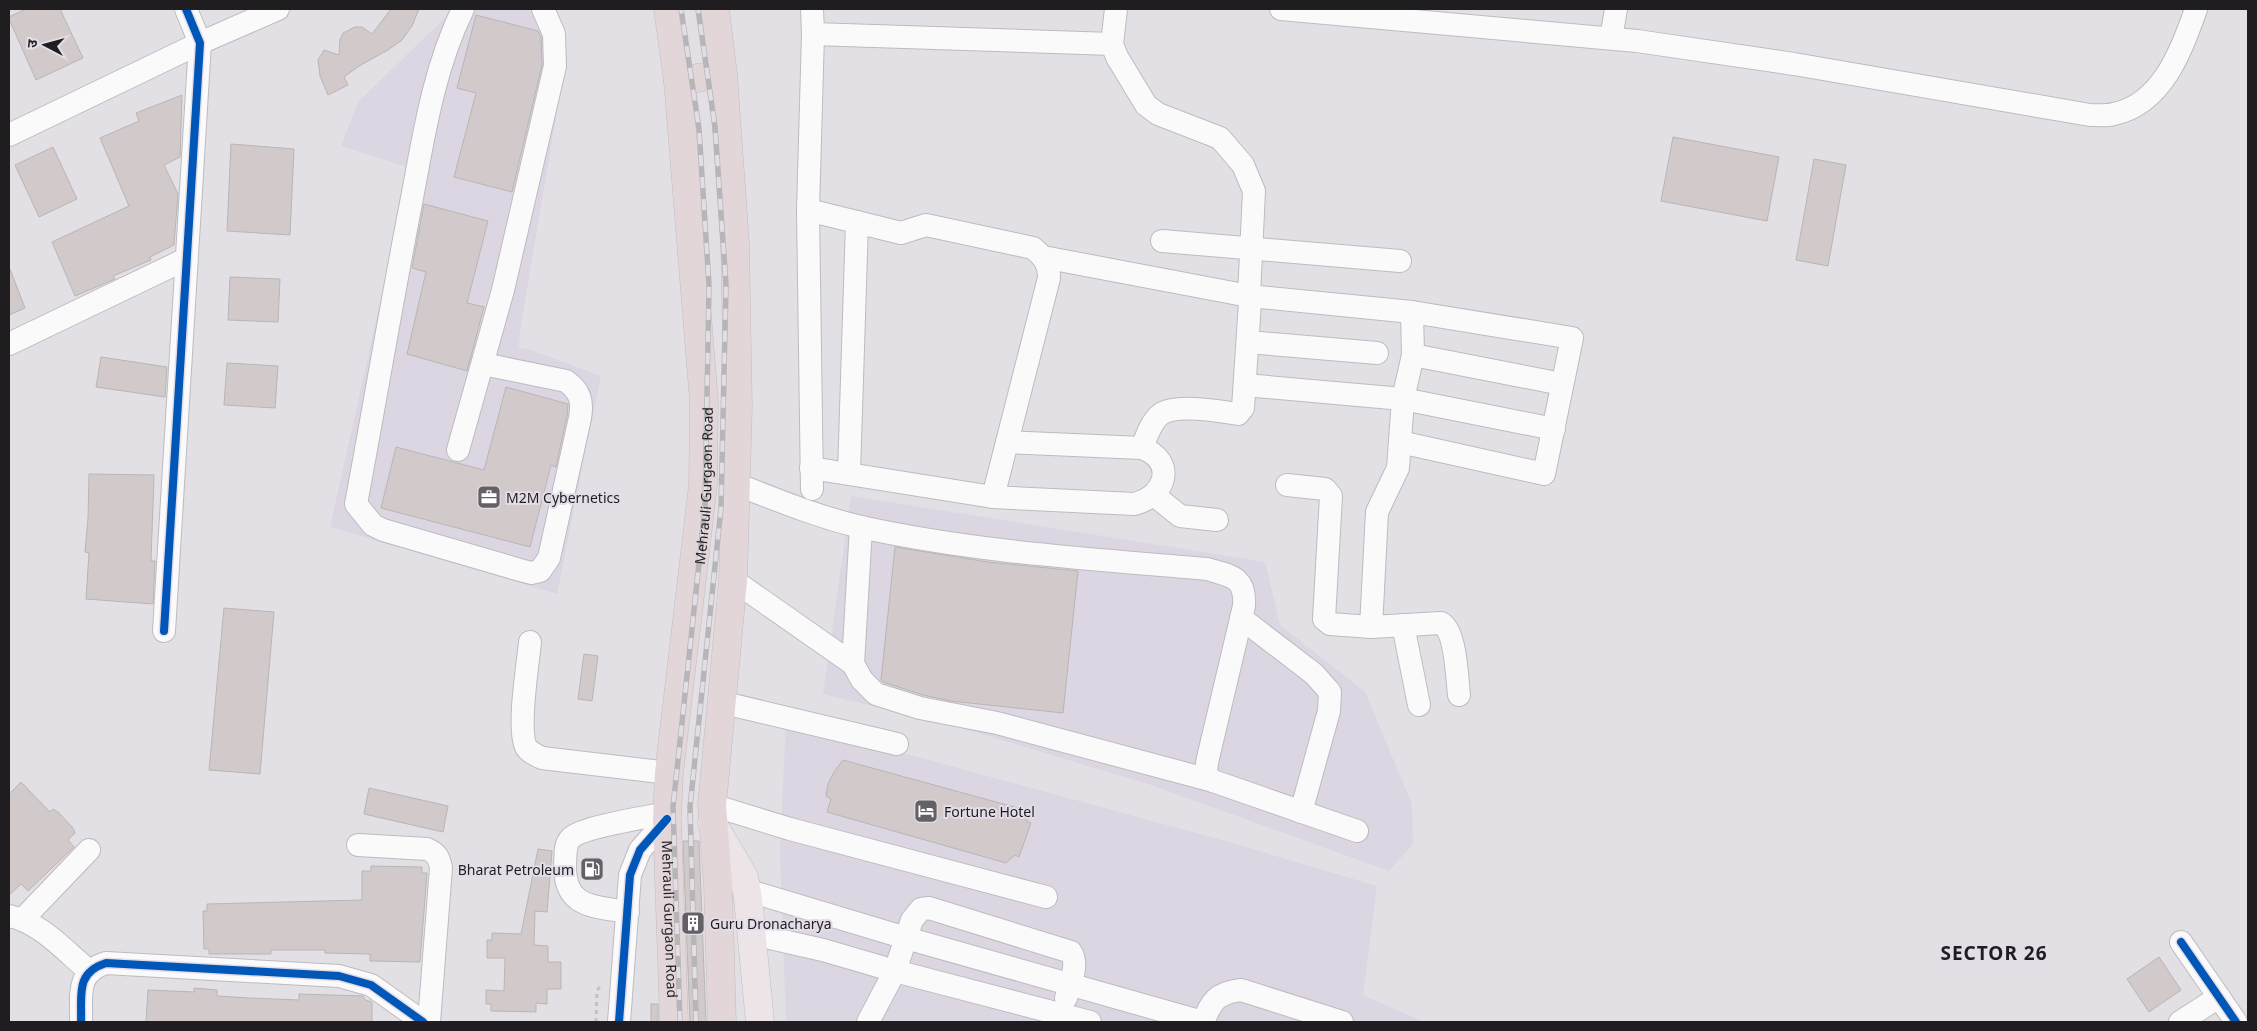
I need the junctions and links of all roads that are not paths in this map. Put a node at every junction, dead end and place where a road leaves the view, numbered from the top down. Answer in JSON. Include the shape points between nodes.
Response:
{"nodes":[{"id":1,"x":186,"y":9,"type":"edge"},
{"id":2,"x":278,"y":9,"type":"edge"},
{"id":3,"x":463,"y":9,"type":"edge"},
{"id":4,"x":543,"y":9,"type":"edge"},
{"id":5,"x":668,"y":9,"type":"edge"},
{"id":6,"x":715,"y":9,"type":"edge"},
{"id":7,"x":812,"y":9,"type":"edge"},
{"id":8,"x":1116,"y":9,"type":"edge"},
{"id":9,"x":1280,"y":9,"type":"edge"},
{"id":10,"x":1616,"y":9,"type":"edge"},
{"id":11,"x":2196,"y":9,"type":"edge"},
{"id":12,"x":1448,"y":16,"type":"edge"},
{"id":13,"x":813,"y":34,"type":"junction"},
{"id":14,"x":1611,"y":38,"type":"junction"},
{"id":15,"x":200,"y":43,"type":"junction"},
{"id":16,"x":1112,"y":44,"type":"junction"},
{"id":17,"x":723,"y":74,"type":"junction"},
{"id":18,"x":678,"y":81,"type":"junction"},
{"id":19,"x":9,"y":135,"type":"edge"},
{"id":20,"x":808,"y":210,"type":"junction"},
{"id":21,"x":857,"y":222,"type":"junction"},
{"id":22,"x":1162,"y":241,"type":"dead end"},
{"id":23,"x":1251,"y":249,"type":"junction"},
{"id":24,"x":1043,"y":257,"type":"junction"},
{"id":25,"x":186,"y":259,"type":"junction"},
{"id":26,"x":1400,"y":261,"type":"dead end"},
{"id":27,"x":1249,"y":296,"type":"junction"},
{"id":28,"x":1412,"y":312,"type":"junction"},
{"id":29,"x":1248,"y":342,"type":"junction"},
{"id":30,"x":9,"y":344,"type":"edge"},
{"id":31,"x":1377,"y":353,"type":"dead end"},
{"id":32,"x":1413,"y":355,"type":"junction"},
{"id":33,"x":483,"y":364,"type":"junction"},
{"id":34,"x":1245,"y":384,"type":"junction"},
{"id":35,"x":1562,"y":384,"type":"junction"},
{"id":36,"x":1403,"y":399,"type":"junction"},
{"id":37,"x":1554,"y":429,"type":"junction"},
{"id":38,"x":1007,"y":442,"type":"junction"},
{"id":39,"x":1400,"y":442,"type":"junction"},
{"id":40,"x":1142,"y":448,"type":"junction"},
{"id":41,"x":458,"y":450,"type":"dead end"},
{"id":42,"x":849,"y":473,"type":"junction"},
{"id":43,"x":736,"y":484,"type":"junction"},
{"id":44,"x":1287,"y":485,"type":"dead end"},
{"id":45,"x":1154,"y":495,"type":"junction"},
{"id":46,"x":993,"y":497,"type":"junction"},
{"id":47,"x":1217,"y":520,"type":"dead end"},
{"id":48,"x":861,"y":527,"type":"junction"},
{"id":49,"x":733,"y":580,"type":"junction"},
{"id":50,"x":1241,"y":618,"type":"junction"},
{"id":51,"x":1403,"y":625,"type":"junction"},
{"id":52,"x":1371,"y":627,"type":"junction"},
{"id":53,"x":164,"y":631,"type":"dead end"},
{"id":54,"x":530,"y":642,"type":"dead end"},
{"id":55,"x":853,"y":664,"type":"junction"},
{"id":56,"x":1459,"y":695,"type":"dead end"},
{"id":57,"x":720,"y":702,"type":"junction"},
{"id":58,"x":1419,"y":704,"type":"dead end"},
{"id":59,"x":897,"y":744,"type":"dead end"},
{"id":60,"x":669,"y":773,"type":"junction"},
{"id":61,"x":1213,"y":781,"type":"junction"},
{"id":62,"x":1301,"y":812,"type":"junction"},
{"id":63,"x":712,"y":814,"type":"junction"},
{"id":64,"x":667,"y":816,"type":"junction"},
{"id":65,"x":1357,"y":831,"type":"dead end"},
{"id":66,"x":358,"y":846,"type":"dead end"},
{"id":67,"x":89,"y":850,"type":"dead end"},
{"id":68,"x":746,"y":890,"type":"junction"},
{"id":69,"x":1046,"y":897,"type":"dead end"},
{"id":70,"x":628,"y":912,"type":"junction"},
{"id":71,"x":16,"y":918,"type":"edge"},
{"id":72,"x":752,"y":934,"type":"junction"},
{"id":73,"x":906,"y":938,"type":"junction"},
{"id":74,"x":2181,"y":942,"type":"dead end"},
{"id":75,"x":89,"y":971,"type":"junction"},
{"id":76,"x":895,"y":971,"type":"junction"},
{"id":77,"x":1070,"y":984,"type":"junction"},
{"id":78,"x":2219,"y":997,"type":"junction"},
{"id":79,"x":1062,"y":1014,"type":"junction"},
{"id":80,"x":81,"y":1022,"type":"edge"},
{"id":81,"x":423,"y":1022,"type":"edge"},
{"id":82,"x":429,"y":1022,"type":"edge"},
{"id":83,"x":619,"y":1022,"type":"edge"},
{"id":84,"x":674,"y":1022,"type":"edge"},
{"id":85,"x":722,"y":1022,"type":"edge"},
{"id":86,"x":760,"y":1022,"type":"edge"},
{"id":87,"x":868,"y":1022,"type":"edge"},
{"id":88,"x":1090,"y":1022,"type":"edge"},
{"id":89,"x":1203,"y":1022,"type":"edge"},
{"id":90,"x":1342,"y":1022,"type":"edge"},
{"id":91,"x":2180,"y":1022,"type":"edge"},
{"id":92,"x":2236,"y":1022,"type":"edge"}],
"edges":[{"from":1,"to":15,"type":"street"},
{"from":2,"to":15,"type":"street"},
{"from":3,"to":33,"type":"street","via":[[451,34],[430,104],[356,504],[373,525],[383,530],[520,570],[540,571],[549,558],[580,418],[580,397],[566,382]]},
{"from":4,"to":33,"type":"street","via":[[554,34],[555,66]]},
{"from":5,"to":18,"type":"highway","name":"Mehrauli Gurgaon Road"},
{"from":6,"to":17,"type":"highway"},
{"from":7,"to":13,"type":"street"},
{"from":8,"to":16,"type":"street"},
{"from":9,"to":12,"type":"street"},
{"from":10,"to":14,"type":"street"},
{"from":11,"to":14,"type":"street","via":[[2184,45],[2162,82],[2131,109],[2112,114],[2090,115],[1794,64]]},
{"from":12,"to":14,"type":"street"},
{"from":13,"to":16,"type":"street"},
{"from":13,"to":20,"type":"street"},
{"from":15,"to":19,"type":"street"},
{"from":15,"to":25,"type":"street"},
{"from":16,"to":23,"type":"street","via":[[1146,105],[1171,120],[1220,138],[1243,165],[1254,190]]},
{"from":17,"to":18,"type":"highway"},
{"from":17,"to":43,"type":"highway","via":[[735,243]]},
{"from":18,"to":60,"type":"highway","name":"Mehrauli Gurgaon Road","via":[[704,402],[703,485]]},
{"from":20,"to":21,"type":"street"},
{"from":20,"to":42,"type":"street","via":[[811,479]]},
{"from":21,"to":24,"type":"street","via":[[901,233],[926,225],[1033,248]]},
{"from":21,"to":42,"type":"street"},
{"from":22,"to":23,"type":"street"},
{"from":23,"to":26,"type":"street"},
{"from":23,"to":27,"type":"street"},
{"from":24,"to":27,"type":"street"},
{"from":24,"to":38,"type":"street","via":[[1049,267],[1049,278]]},
{"from":25,"to":30,"type":"street"},
{"from":25,"to":53,"type":"street"},
{"from":27,"to":28,"type":"street"},
{"from":27,"to":29,"type":"street"},
{"from":28,"to":32,"type":"street"},
{"from":28,"to":35,"type":"street","via":[[1572,338]]},
{"from":29,"to":31,"type":"street"},
{"from":29,"to":34,"type":"street"},
{"from":32,"to":35,"type":"street"},
{"from":32,"to":36,"type":"street"},
{"from":33,"to":41,"type":"street"},
{"from":34,"to":36,"type":"street"},
{"from":34,"to":40,"type":"street","via":[[1243,408],[1238,414],[1179,409],[1161,414]]},
{"from":35,"to":37,"type":"street"},
{"from":36,"to":37,"type":"street"},
{"from":36,"to":39,"type":"street"},
{"from":37,"to":39,"type":"street","via":[[1544,474]]},
{"from":38,"to":40,"type":"street"},
{"from":38,"to":46,"type":"street"},
{"from":39,"to":52,"type":"street","via":[[1398,468],[1377,512]]},
{"from":40,"to":45,"type":"street","via":[[1150,451],[1163,468],[1161,486]]},
{"from":42,"to":46,"type":"street"},
{"from":43,"to":48,"type":"street","via":[[823,517]]},
{"from":43,"to":49,"type":"highway"},
{"from":44,"to":52,"type":"street","via":[[1325,489],[1331,496],[1324,619],[1330,624]]},
{"from":45,"to":46,"type":"street","via":[[1134,504]]},
{"from":45,"to":47,"type":"street","via":[[1180,516]]},
{"from":48,"to":50,"type":"street","via":[[1021,551],[1206,569],[1235,577],[1242,584],[1245,593]]},
{"from":48,"to":55,"type":"street"},
{"from":49,"to":55,"type":"street"},
{"from":49,"to":57,"type":"highway"},
{"from":50,"to":61,"type":"street","via":[[1206,768],[1207,777]]},
{"from":50,"to":62,"type":"street","via":[[1314,674],[1330,692],[1329,711]]},
{"from":51,"to":52,"type":"street"},
{"from":51,"to":56,"type":"street","via":[[1441,623],[1447,626]]},
{"from":51,"to":58,"type":"street"},
{"from":54,"to":60,"type":"street","via":[[523,730],[526,747],[533,754],[542,758]]},
{"from":55,"to":61,"type":"street","via":[[862,680],[876,694],[920,708],[998,723]]},
{"from":57,"to":59,"type":"street"},
{"from":57,"to":63,"type":"highway"},
{"from":60,"to":64,"type":"highway","name":"Mehrauli Gurgaon Road"},
{"from":61,"to":62,"type":"street"},
{"from":62,"to":65,"type":"street"},
{"from":63,"to":68,"type":"main road","via":[[744,877]]},
{"from":63,"to":69,"type":"street","via":[[790,829]]},
{"from":63,"to":85,"type":"highway","via":[[718,885]]},
{"from":64,"to":70,"type":"street","via":[[634,861]]},
{"from":64,"to":70,"type":"street","via":[[592,829],[571,838],[566,846],[565,872],[569,891],[578,901]]},
{"from":64,"to":84,"type":"highway","name":"Mehrauli Gurgaon Road"},
{"from":66,"to":82,"type":"street","via":[[427,848],[440,860]]},
{"from":67,"to":71,"type":"street"},
{"from":68,"to":72,"type":"main road"},
{"from":68,"to":73,"type":"street"},
{"from":70,"to":83,"type":"street"},
{"from":71,"to":75,"type":"street","via":[[35,927]]},
{"from":72,"to":76,"type":"street"},
{"from":72,"to":86,"type":"main road"},
{"from":73,"to":76,"type":"street"},
{"from":73,"to":77,"type":"street"},
{"from":73,"to":77,"type":"street","via":[[915,914],[920,909],[929,908],[1071,952],[1075,965]]},
{"from":74,"to":78,"type":"street"},
{"from":75,"to":80,"type":"street","via":[[84,976],[82,987]]},
{"from":75,"to":81,"type":"street","via":[[106,963],[339,976],[370,985]]},
{"from":76,"to":79,"type":"street"},
{"from":76,"to":87,"type":"street"},
{"from":77,"to":79,"type":"street"},
{"from":77,"to":89,"type":"street"},
{"from":78,"to":91,"type":"street"},
{"from":78,"to":92,"type":"street"},
{"from":79,"to":88,"type":"street"},
{"from":89,"to":90,"type":"street","via":[[1215,999],[1241,990]]}]}
